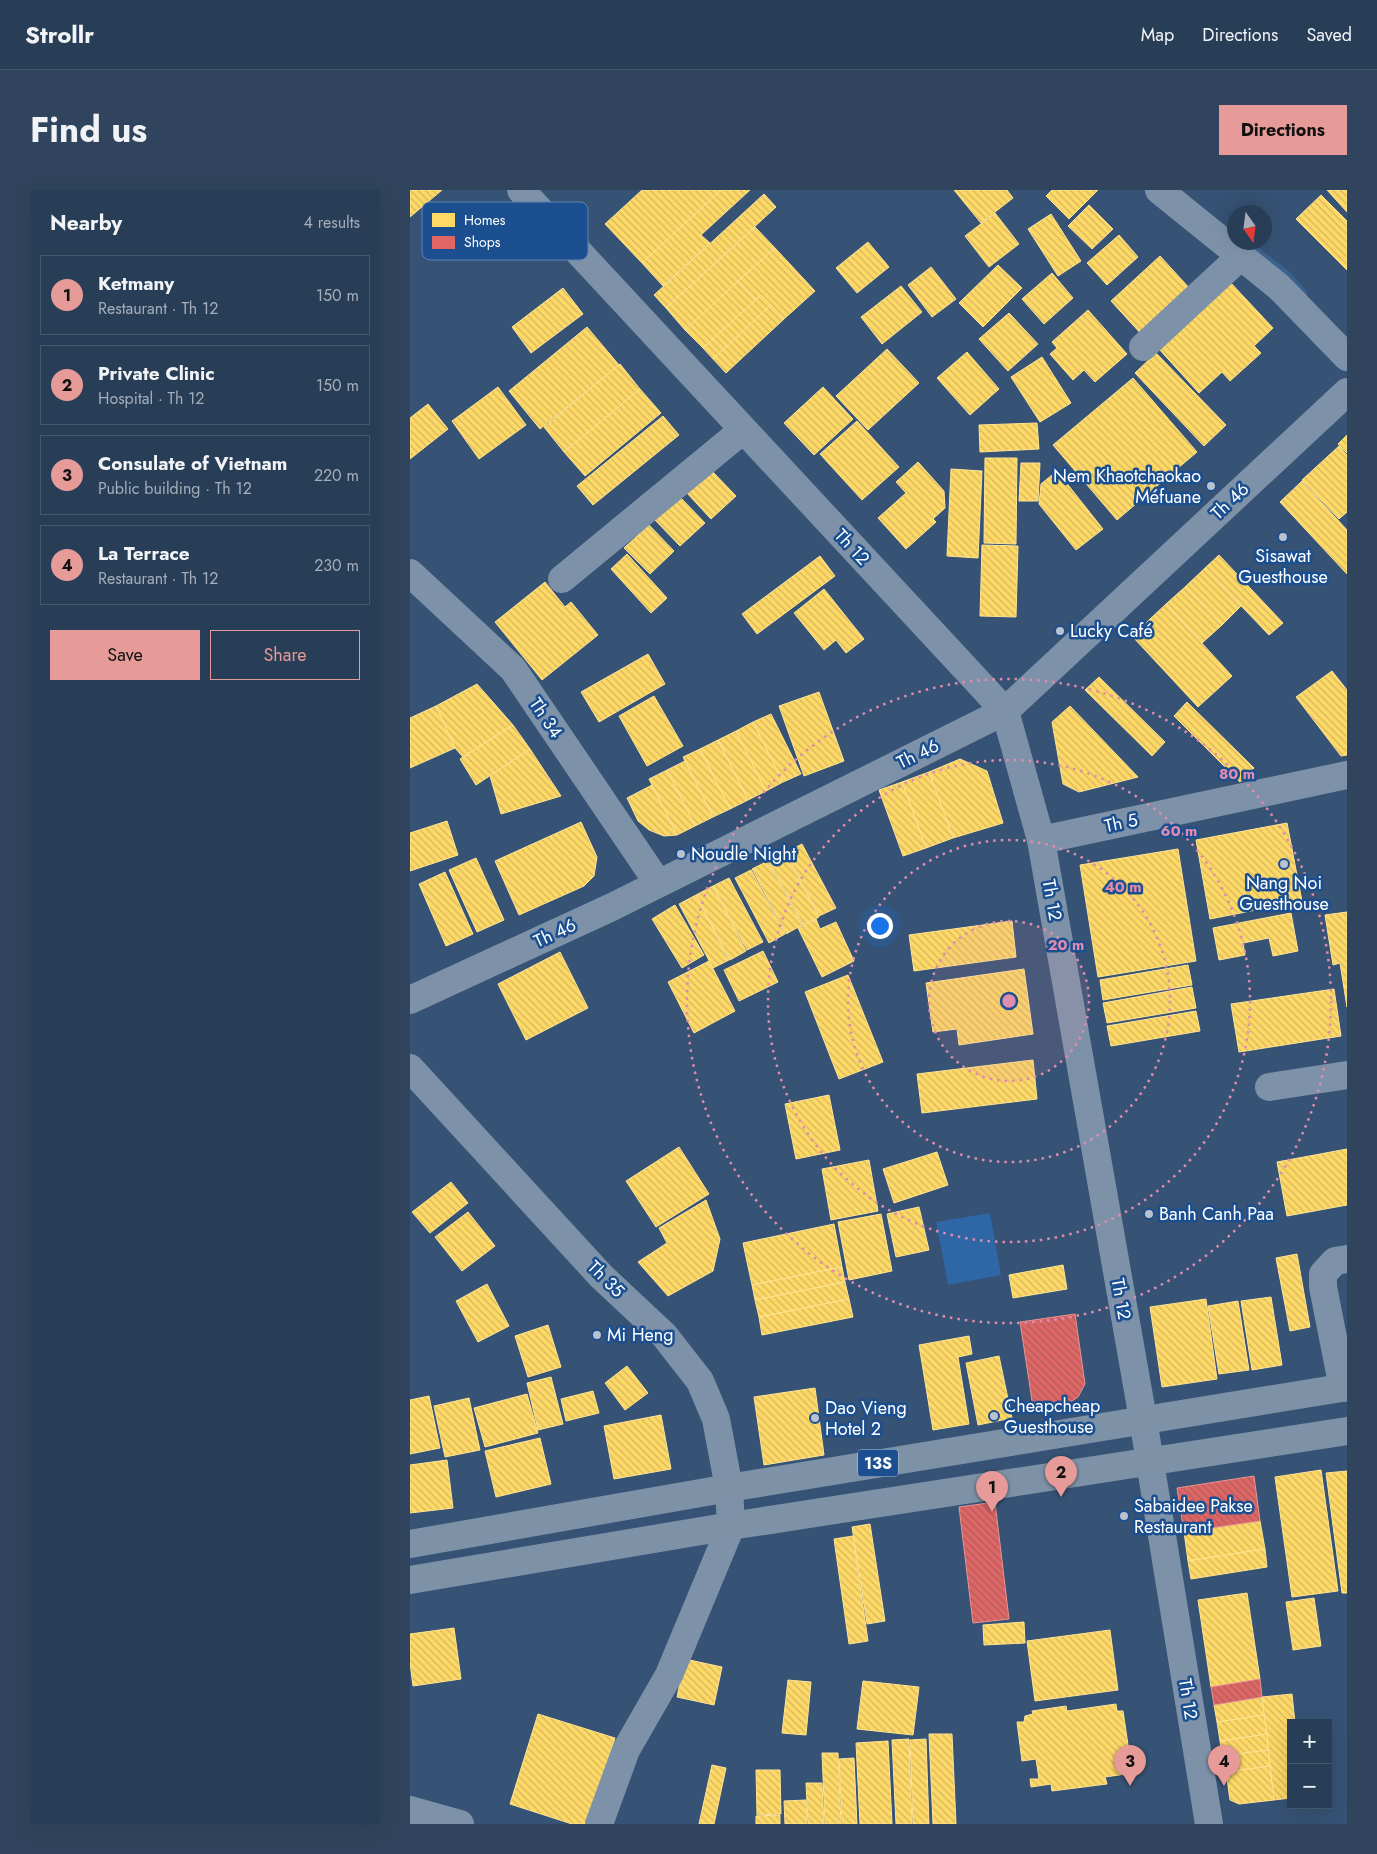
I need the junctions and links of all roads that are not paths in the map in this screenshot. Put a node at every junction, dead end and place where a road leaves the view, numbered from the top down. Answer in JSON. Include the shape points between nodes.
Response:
{"nodes":[{"id":1,"x":521,"y":190,"type":"edge"},
{"id":2,"x":1159,"y":190,"type":"edge"},
{"id":3,"x":532,"y":202,"type":"edge"},
{"id":4,"x":1241,"y":256,"type":"junction"},
{"id":5,"x":586,"y":260,"type":"edge"},
{"id":6,"x":1143,"y":347,"type":"dead end"},
{"id":7,"x":1347,"y":357,"type":"edge"},
{"id":8,"x":1347,"y":392,"type":"edge"},
{"id":9,"x":743,"y":430,"type":"junction"},
{"id":10,"x":410,"y":573,"type":"edge"},
{"id":11,"x":562,"y":579,"type":"dead end"},
{"id":12,"x":1005,"y":711,"type":"junction"},
{"id":13,"x":1347,"y":775,"type":"edge"},
{"id":14,"x":1041,"y":840,"type":"junction"},
{"id":15,"x":658,"y":883,"type":"junction"},
{"id":16,"x":410,"y":1000,"type":"edge"},
{"id":17,"x":410,"y":1068,"type":"edge"},
{"id":18,"x":1347,"y":1075,"type":"edge"},
{"id":19,"x":1269,"y":1087,"type":"dead end"},
{"id":20,"x":1347,"y":1259,"type":"edge"},
{"id":21,"x":1345,"y":1388,"type":"edge"},
{"id":22,"x":1143,"y":1419,"type":"junction"},
{"id":23,"x":1347,"y":1431,"type":"edge"},
{"id":24,"x":1149,"y":1462,"type":"junction"},
{"id":25,"x":729,"y":1488,"type":"junction"},
{"id":26,"x":731,"y":1526,"type":"junction"},
{"id":27,"x":410,"y":1544,"type":"edge"},
{"id":28,"x":410,"y":1580,"type":"edge"},
{"id":29,"x":410,"y":1810,"type":"edge"},
{"id":30,"x":460,"y":1824,"type":"edge"},
{"id":31,"x":599,"y":1824,"type":"edge"},
{"id":32,"x":1209,"y":1824,"type":"edge"}],
"edges":[{"from":1,"to":3,"type":"street","name":"Th 12"},
{"from":2,"to":4,"type":"street"},
{"from":4,"to":6,"type":"street"},
{"from":4,"to":7,"type":"street","via":[[1279,287]]},
{"from":5,"to":9,"type":"street","name":"Th 12"},
{"from":8,"to":12,"type":"street","name":"Th 46"},
{"from":9,"to":11,"type":"street"},
{"from":9,"to":12,"type":"street","name":"Th 12"},
{"from":10,"to":15,"type":"street","name":"Th 34","via":[[514,669]]},
{"from":12,"to":14,"type":"street","name":"Th 12"},
{"from":12,"to":15,"type":"street","name":"Th 46"},
{"from":13,"to":14,"type":"street","name":"Th 5"},
{"from":14,"to":22,"type":"street","name":"Th 12"},
{"from":15,"to":16,"type":"street","name":"Th 46"},
{"from":17,"to":25,"type":"street","name":"Th 35","via":[[602,1276],[664,1334],[700,1380],[716,1419]]},
{"from":18,"to":19,"type":"street"},
{"from":20,"to":21,"type":"street","via":[[1335,1261],[1323,1274]]},
{"from":21,"to":22,"type":"highway","number":"13S"},
{"from":22,"to":24,"type":"street","name":"Th 12"},
{"from":22,"to":25,"type":"highway","number":"13S"},
{"from":23,"to":24,"type":"highway","number":"13S"},
{"from":24,"to":26,"type":"highway","number":"13S"},
{"from":24,"to":32,"type":"street","name":"Th 12"},
{"from":25,"to":26,"type":"street","name":"Th 35"},
{"from":25,"to":27,"type":"highway","number":"13S"},
{"from":26,"to":28,"type":"highway","number":"13S"},
{"from":26,"to":31,"type":"street","via":[[669,1675],[626,1750]]},
{"from":29,"to":30,"type":"street"}]}
